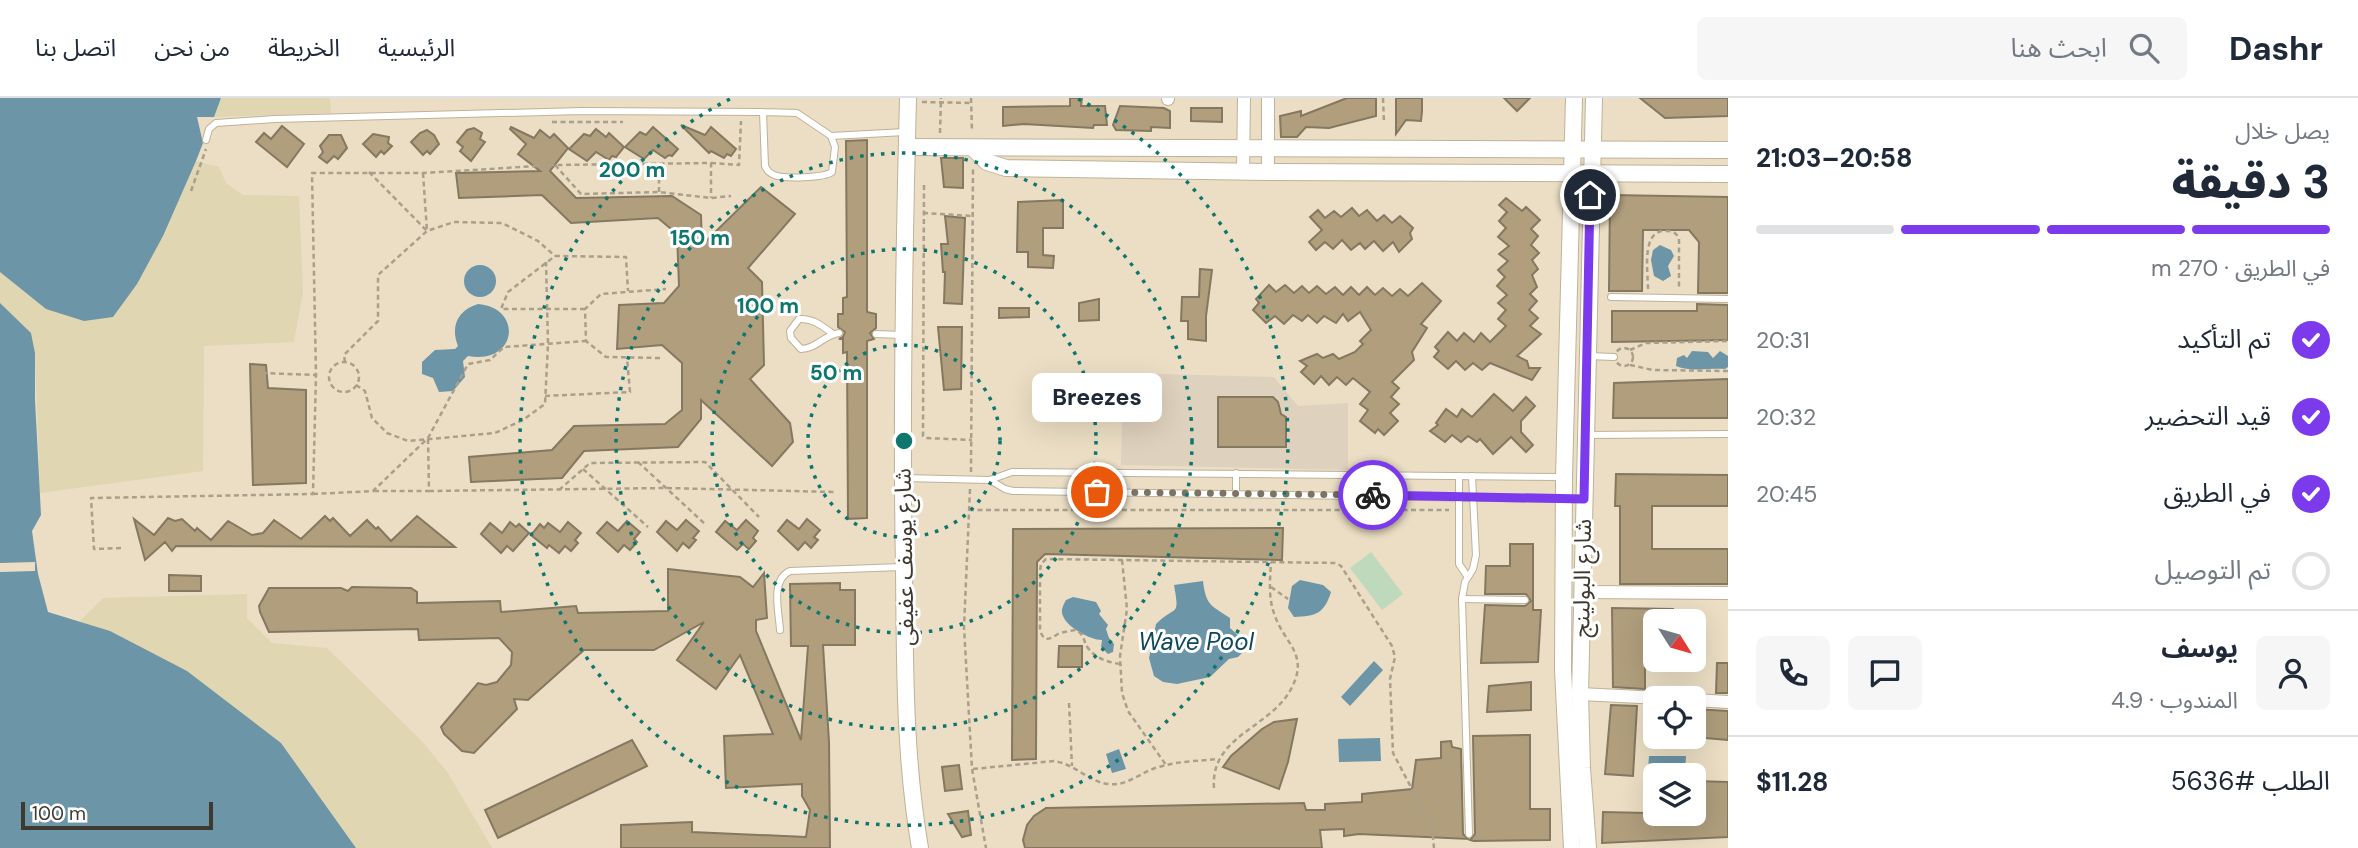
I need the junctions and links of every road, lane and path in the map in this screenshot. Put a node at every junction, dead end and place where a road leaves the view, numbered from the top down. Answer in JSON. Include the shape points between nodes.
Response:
{"nodes":[{"id":1,"x":971,"y":98,"type":"edge"},
{"id":2,"x":1244,"y":98,"type":"edge"},
{"id":3,"x":1268,"y":98,"type":"edge"},
{"id":4,"x":1383,"y":98,"type":"edge"},
{"id":5,"x":1574,"y":98,"type":"edge"},
{"id":6,"x":1594,"y":98,"type":"edge"},
{"id":7,"x":908,"y":100,"type":"edge"},
{"id":8,"x":941,"y":100,"type":"edge"},
{"id":9,"x":971,"y":103,"type":"junction"},
{"id":10,"x":762,"y":112,"type":"junction"},
{"id":11,"x":729,"y":121,"type":"dead end"},
{"id":12,"x":548,"y":122,"type":"dead end"},
{"id":13,"x":632,"y":122,"type":"dead end"},
{"id":14,"x":1384,"y":123,"type":"dead end"},
{"id":15,"x":831,"y":136,"type":"junction"},
{"id":16,"x":907,"y":140,"type":"junction"},
{"id":17,"x":206,"y":144,"type":"joint"},
{"id":18,"x":940,"y":147,"type":"junction"},
{"id":19,"x":1268,"y":147,"type":"junction"},
{"id":20,"x":973,"y":148,"type":"junction"},
{"id":21,"x":1244,"y":150,"type":"junction"},
{"id":22,"x":1574,"y":150,"type":"junction"},
{"id":23,"x":1593,"y":150,"type":"junction"},
{"id":24,"x":1728,"y":150,"type":"edge"},
{"id":25,"x":711,"y":163,"type":"junction"},
{"id":26,"x":554,"y":164,"type":"junction"},
{"id":27,"x":659,"y":164,"type":"junction"},
{"id":28,"x":1242,"y":171,"type":"junction"},
{"id":29,"x":369,"y":172,"type":"junction"},
{"id":30,"x":1268,"y":172,"type":"junction"},
{"id":31,"x":1573,"y":172,"type":"junction"},
{"id":32,"x":1592,"y":172,"type":"junction"},
{"id":33,"x":423,"y":173,"type":"junction"},
{"id":34,"x":1728,"y":174,"type":"edge"},
{"id":35,"x":924,"y":184,"type":"dead end"},
{"id":36,"x":191,"y":191,"type":"dead end"},
{"id":37,"x":659,"y":192,"type":"junction"},
{"id":38,"x":731,"y":196,"type":"dead end"},
{"id":39,"x":711,"y":198,"type":"junction"},
{"id":40,"x":923,"y":213,"type":"junction"},
{"id":41,"x":972,"y":216,"type":"junction"},
{"id":42,"x":426,"y":231,"type":"junction"},
{"id":43,"x":555,"y":256,"type":"junction"},
{"id":44,"x":546,"y":262,"type":"junction"},
{"id":45,"x":666,"y":289,"type":"dead end"},
{"id":46,"x":628,"y":290,"type":"junction"},
{"id":47,"x":1611,"y":298,"type":"dead end"},
{"id":48,"x":1647,"y":298,"type":"junction"},
{"id":49,"x":1679,"y":298,"type":"junction"},
{"id":50,"x":1728,"y":299,"type":"edge"},
{"id":51,"x":585,"y":309,"type":"junction"},
{"id":52,"x":546,"y":310,"type":"junction"},
{"id":53,"x":836,"y":334,"type":"joint"},
{"id":54,"x":876,"y":334,"type":"dead end"},
{"id":55,"x":903,"y":335,"type":"junction"},
{"id":56,"x":586,"y":341,"type":"junction"},
{"id":57,"x":1728,"y":341,"type":"edge"},
{"id":58,"x":548,"y":344,"type":"junction"},
{"id":59,"x":1630,"y":350,"type":"dead end"},
{"id":60,"x":1588,"y":356,"type":"junction"},
{"id":61,"x":1614,"y":357,"type":"dead end"},
{"id":62,"x":627,"y":358,"type":"junction"},
{"id":63,"x":660,"y":358,"type":"dead end"},
{"id":64,"x":345,"y":362,"type":"junction"},
{"id":65,"x":1630,"y":365,"type":"dead end"},
{"id":66,"x":1728,"y":371,"type":"edge"},
{"id":67,"x":262,"y":373,"type":"dead end"},
{"id":68,"x":316,"y":375,"type":"junction"},
{"id":69,"x":356,"y":385,"type":"junction"},
{"id":70,"x":545,"y":396,"type":"junction"},
{"id":71,"x":1728,"y":434,"type":"edge"},
{"id":72,"x":1585,"y":435,"type":"junction"},
{"id":73,"x":428,"y":438,"type":"junction"},
{"id":74,"x":972,"y":440,"type":"junction"},
{"id":75,"x":638,"y":462,"type":"junction"},
{"id":76,"x":583,"y":469,"type":"junction"},
{"id":77,"x":1236,"y":473,"type":"junction"},
{"id":78,"x":1459,"y":476,"type":"junction"},
{"id":79,"x":1472,"y":476,"type":"junction"},
{"id":80,"x":1564,"y":477,"type":"junction"},
{"id":81,"x":902,"y":478,"type":"junction"},
{"id":82,"x":1584,"y":478,"type":"junction"},
{"id":83,"x":971,"y":480,"type":"junction"},
{"id":84,"x":990,"y":480,"type":"junction"},
{"id":85,"x":604,"y":488,"type":"junction"},
{"id":86,"x":666,"y":488,"type":"junction"},
{"id":87,"x":733,"y":489,"type":"junction"},
{"id":88,"x":559,"y":490,"type":"junction"},
{"id":89,"x":373,"y":491,"type":"junction"},
{"id":90,"x":429,"y":491,"type":"junction"},
{"id":91,"x":834,"y":492,"type":"dead end"},
{"id":92,"x":1236,"y":493,"type":"junction"},
{"id":93,"x":313,"y":494,"type":"junction"},
{"id":94,"x":1460,"y":496,"type":"junction"},
{"id":95,"x":1472,"y":496,"type":"junction"},
{"id":96,"x":1565,"y":499,"type":"junction"},
{"id":97,"x":1584,"y":499,"type":"junction"},
{"id":98,"x":970,"y":510,"type":"junction"},
{"id":99,"x":1460,"y":510,"type":"junction"},
{"id":100,"x":759,"y":517,"type":"dead end"},
{"id":101,"x":705,"y":524,"type":"dead end"},
{"id":102,"x":648,"y":527,"type":"dead end"},
{"id":103,"x":121,"y":548,"type":"dead end"},
{"id":104,"x":1122,"y":559,"type":"junction"},
{"id":105,"x":1271,"y":562,"type":"junction"},
{"id":106,"x":904,"y":567,"type":"junction"},
{"id":107,"x":1467,"y":576,"type":"junction"},
{"id":108,"x":1270,"y":586,"type":"junction"},
{"id":109,"x":1582,"y":592,"type":"junction"},
{"id":110,"x":1728,"y":593,"type":"edge"},
{"id":111,"x":1289,"y":599,"type":"dead end"},
{"id":112,"x":1462,"y":599,"type":"junction"},
{"id":113,"x":1525,"y":600,"type":"dead end"},
{"id":114,"x":780,"y":631,"type":"dead end"},
{"id":115,"x":1120,"y":664,"type":"junction"},
{"id":116,"x":1580,"y":694,"type":"junction"},
{"id":117,"x":1643,"y":697,"type":"edge"},
{"id":118,"x":1706,"y":701,"type":"edge"},
{"id":119,"x":1728,"y":702,"type":"edge"},
{"id":120,"x":1069,"y":704,"type":"dead end"},
{"id":121,"x":1218,"y":759,"type":"junction"},
{"id":122,"x":1167,"y":765,"type":"junction"},
{"id":123,"x":1072,"y":766,"type":"junction"},
{"id":124,"x":972,"y":769,"type":"junction"},
{"id":125,"x":1214,"y":788,"type":"dead end"},
{"id":126,"x":1469,"y":834,"type":"dead end"},
{"id":127,"x":920,"y":848,"type":"edge"},
{"id":128,"x":986,"y":848,"type":"edge"},
{"id":129,"x":1434,"y":848,"type":"edge"},
{"id":130,"x":1572,"y":848,"type":"edge"},
{"id":131,"x":1588,"y":848,"type":"edge"}],
"edges":[{"from":1,"to":9,"type":"path"},
{"from":2,"to":21,"type":"street"},
{"from":3,"to":19,"type":"street"},
{"from":4,"to":14,"type":"path"},
{"from":5,"to":22,"type":"street","name":"شارع البولينج"},
{"from":6,"to":23,"type":"street","name":"شارع البولينج"},
{"from":7,"to":8,"type":"path"},
{"from":7,"to":16,"type":"street","name":"شارع يوسف عفيفى"},
{"from":8,"to":9,"type":"path"},
{"from":8,"to":18,"type":"path"},
{"from":9,"to":20,"type":"path"},
{"from":10,"to":15,"type":"lane","via":[[797,113]]},
{"from":10,"to":15,"type":"lane","via":[[765,166],[777,176],[829,175],[834,167]]},
{"from":10,"to":17,"type":"lane","via":[[581,111],[275,119],[216,123],[209,129]]},
{"from":11,"to":25,"type":"path","via":[[743,121],[739,165]]},
{"from":12,"to":13,"type":"path"},
{"from":15,"to":16,"type":"lane"},
{"from":16,"to":18,"type":"street"},
{"from":16,"to":55,"type":"street","name":"شارع يوسف عفيفى"},
{"from":17,"to":36,"type":"path"},
{"from":18,"to":20,"type":"street"},
{"from":19,"to":21,"type":"street"},
{"from":19,"to":22,"type":"street"},
{"from":19,"to":30,"type":"street"},
{"from":20,"to":21,"type":"street"},
{"from":20,"to":28,"type":"street","via":[[987,162],[1006,168]]},
{"from":20,"to":41,"type":"path"},
{"from":21,"to":28,"type":"street"},
{"from":22,"to":23,"type":"street"},
{"from":22,"to":31,"type":"street","name":"شارع البولينج"},
{"from":23,"to":24,"type":"street"},
{"from":23,"to":32,"type":"street","name":"شارع البولينج"},
{"from":25,"to":27,"type":"path"},
{"from":25,"to":39,"type":"path"},
{"from":26,"to":27,"type":"path"},
{"from":26,"to":33,"type":"path"},
{"from":26,"to":37,"type":"path","via":[[580,194]]},
{"from":27,"to":37,"type":"path"},
{"from":28,"to":30,"type":"street"},
{"from":29,"to":33,"type":"path"},
{"from":29,"to":42,"type":"path"},
{"from":29,"to":68,"type":"path","via":[[312,173]]},
{"from":30,"to":31,"type":"street"},
{"from":31,"to":32,"type":"street"},
{"from":31,"to":80,"type":"street","name":"شارع البولينج"},
{"from":32,"to":34,"type":"street"},
{"from":32,"to":60,"type":"street","name":"شارع البولينج"},
{"from":33,"to":42,"type":"path"},
{"from":35,"to":40,"type":"path"},
{"from":37,"to":39,"type":"path"},
{"from":38,"to":39,"type":"path"},
{"from":40,"to":41,"type":"path"},
{"from":40,"to":74,"type":"path","via":[[923,436]]},
{"from":41,"to":74,"type":"path"},
{"from":42,"to":43,"type":"path","via":[[454,222],[502,223],[538,241]]},
{"from":42,"to":64,"type":"path","via":[[378,275],[378,321],[344,355]]},
{"from":43,"to":44,"type":"path"},
{"from":43,"to":46,"type":"path","via":[[626,257]]},
{"from":44,"to":52,"type":"path"},
{"from":44,"to":52,"type":"path","via":[[508,292],[501,309]]},
{"from":45,"to":46,"type":"path"},
{"from":46,"to":51,"type":"path","via":[[601,294]]},
{"from":47,"to":48,"type":"lane"},
{"from":48,"to":49,"type":"lane"},
{"from":48,"to":49,"type":"path","via":[[1649,241],[1654,233],[1672,231],[1679,238]]},
{"from":49,"to":50,"type":"lane"},
{"from":51,"to":52,"type":"path"},
{"from":51,"to":56,"type":"path"},
{"from":52,"to":58,"type":"path"},
{"from":53,"to":53,"type":"lane","via":[[800,349],[790,331],[799,319],[806,318]]},
{"from":54,"to":55,"type":"lane"},
{"from":55,"to":81,"type":"street","name":"شارع يوسف عفيفى"},
{"from":56,"to":58,"type":"path"},
{"from":56,"to":62,"type":"path","via":[[606,356]]},
{"from":57,"to":59,"type":"path","via":[[1646,343]]},
{"from":58,"to":70,"type":"path"},
{"from":58,"to":73,"type":"path","via":[[504,346],[490,360],[468,364]]},
{"from":60,"to":61,"type":"lane"},
{"from":60,"to":72,"type":"street","name":"شارع البولينج"},
{"from":62,"to":63,"type":"path"},
{"from":62,"to":70,"type":"path","via":[[630,392]]},
{"from":64,"to":69,"type":"path","via":[[357,370]]},
{"from":64,"to":69,"type":"path","via":[[331,368],[330,383],[342,392]]},
{"from":65,"to":66,"type":"path","via":[[1653,370]]},
{"from":67,"to":68,"type":"path"},
{"from":68,"to":93,"type":"path"},
{"from":69,"to":73,"type":"path","via":[[365,391],[372,418],[387,433],[408,441]]},
{"from":70,"to":73,"type":"path","via":[[545,404],[495,433]]},
{"from":71,"to":72,"type":"lane"},
{"from":72,"to":82,"type":"street","name":"شارع البولينج"},
{"from":73,"to":89,"type":"path"},
{"from":73,"to":90,"type":"path"},
{"from":74,"to":83,"type":"path"},
{"from":75,"to":76,"type":"path","via":[[590,463]]},
{"from":75,"to":86,"type":"path"},
{"from":75,"to":87,"type":"path","via":[[705,462]]},
{"from":76,"to":85,"type":"path"},
{"from":76,"to":88,"type":"path"},
{"from":77,"to":78,"type":"lane"},
{"from":77,"to":84,"type":"lane","via":[[1012,472]]},
{"from":77,"to":92,"type":"lane"},
{"from":78,"to":79,"type":"lane"},
{"from":78,"to":94,"type":"lane"},
{"from":79,"to":80,"type":"lane"},
{"from":79,"to":95,"type":"lane"},
{"from":80,"to":82,"type":"street"},
{"from":80,"to":96,"type":"street","name":"شارع البولينج"},
{"from":81,"to":83,"type":"lane"},
{"from":81,"to":106,"type":"street","name":"شارع يوسف عفيفى"},
{"from":82,"to":97,"type":"street","name":"شارع البولينج"},
{"from":83,"to":84,"type":"lane"},
{"from":83,"to":98,"type":"path"},
{"from":84,"to":92,"type":"lane","via":[[1013,491]]},
{"from":85,"to":86,"type":"path"},
{"from":85,"to":88,"type":"path"},
{"from":85,"to":102,"type":"path"},
{"from":86,"to":87,"type":"path"},
{"from":86,"to":101,"type":"path"},
{"from":87,"to":91,"type":"path"},
{"from":87,"to":100,"type":"path"},
{"from":88,"to":90,"type":"path"},
{"from":89,"to":90,"type":"path"},
{"from":89,"to":93,"type":"path"},
{"from":92,"to":94,"type":"lane"},
{"from":93,"to":103,"type":"path","via":[[91,498],[94,549]]},
{"from":94,"to":95,"type":"lane"},
{"from":94,"to":99,"type":"lane"},
{"from":95,"to":96,"type":"lane"},
{"from":95,"to":107,"type":"lane","via":[[1476,555]]},
{"from":96,"to":97,"type":"street"},
{"from":96,"to":130,"type":"street","name":"شارع البولينج","via":[[1563,670]]},
{"from":97,"to":109,"type":"street","name":"شارع البولينج"},
{"from":98,"to":99,"type":"path"},
{"from":98,"to":124,"type":"path","via":[[964,628]]},
{"from":99,"to":107,"type":"lane","via":[[1459,564]]},
{"from":104,"to":105,"type":"path"},
{"from":104,"to":115,"type":"path","via":[[1127,609]]},
{"from":104,"to":115,"type":"path","via":[[1050,558],[1043,561],[1040,571],[1042,637],[1053,639],[1076,630],[1096,655]]},
{"from":105,"to":108,"type":"path"},
{"from":105,"to":129,"type":"path","via":[[1341,566],[1392,646],[1393,753],[1432,827]]},
{"from":106,"to":114,"type":"lane","via":[[782,575],[778,582]]},
{"from":106,"to":127,"type":"street","name":"شارع يوسف عفيفى","via":[[906,736]]},
{"from":107,"to":112,"type":"lane"},
{"from":108,"to":111,"type":"path"},
{"from":108,"to":121,"type":"path","via":[[1274,615],[1297,656],[1293,685],[1279,704]]},
{"from":109,"to":110,"type":"street"},
{"from":109,"to":116,"type":"street","name":"شارع البولينج"},
{"from":112,"to":113,"type":"lane"},
{"from":112,"to":126,"type":"lane"},
{"from":115,"to":122,"type":"path","via":[[1128,711]]},
{"from":116,"to":117,"type":"street"},
{"from":116,"to":131,"type":"street","name":"شارع البولينج"},
{"from":118,"to":119,"type":"street"},
{"from":120,"to":123,"type":"path"},
{"from":121,"to":122,"type":"path"},
{"from":121,"to":125,"type":"path"},
{"from":122,"to":123,"type":"path","via":[[1111,785]]},
{"from":123,"to":124,"type":"path","via":[[1054,761]]},
{"from":124,"to":128,"type":"path"}]}
